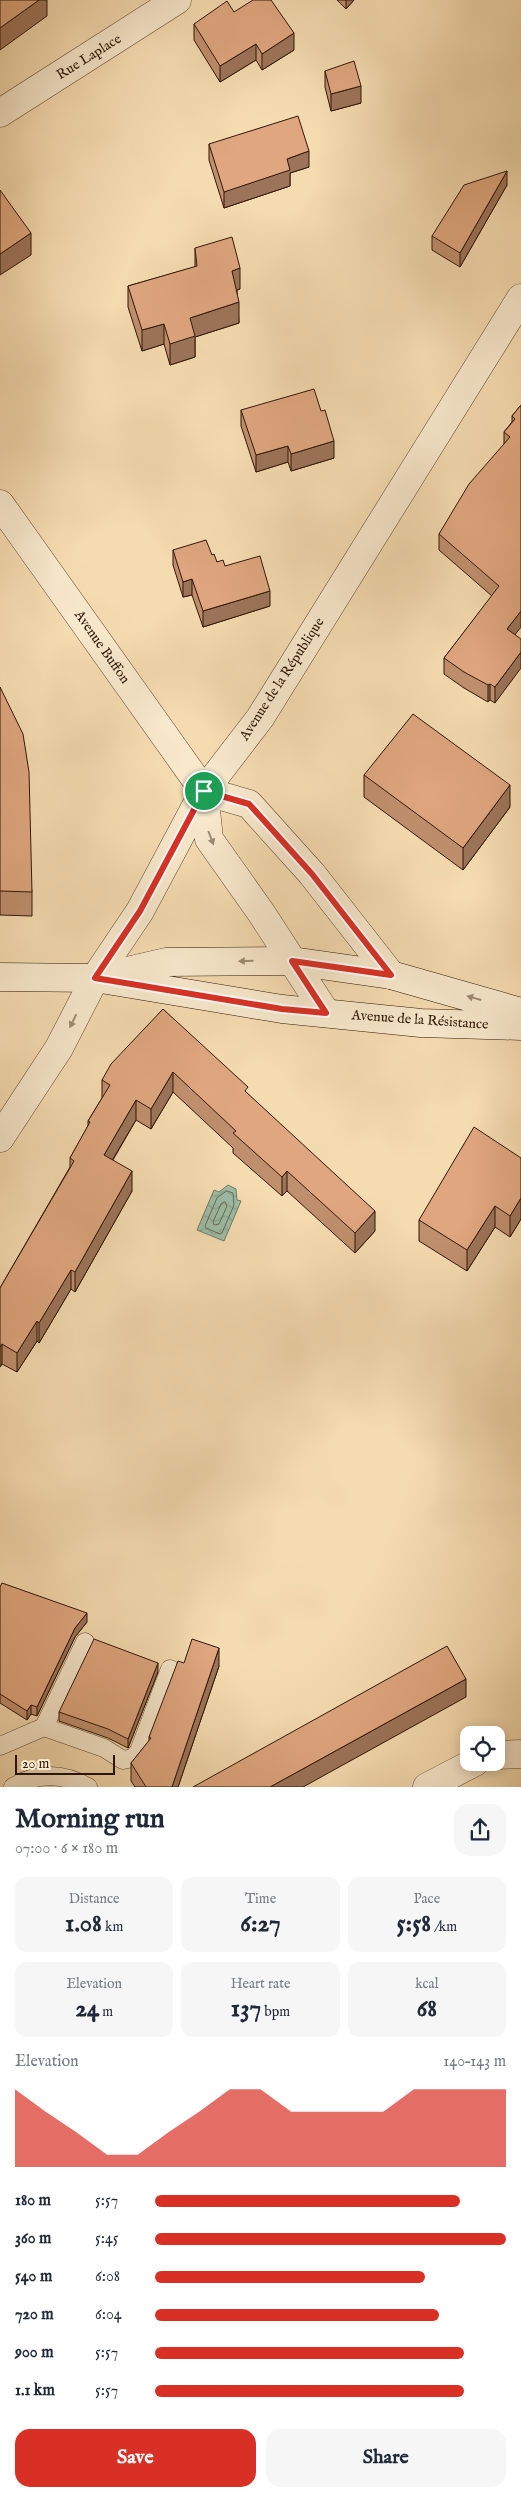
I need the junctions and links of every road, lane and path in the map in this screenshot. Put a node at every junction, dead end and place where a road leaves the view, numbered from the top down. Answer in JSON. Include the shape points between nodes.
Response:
{"nodes":[{"id":1,"x":177,"y":0,"type":"edge"},
{"id":2,"x":0,"y":113,"type":"edge"},
{"id":3,"x":521,"y":298,"type":"edge"},
{"id":4,"x":0,"y":504,"type":"edge"},
{"id":5,"x":204,"y":791,"type":"junction"},
{"id":6,"x":292,"y":961,"type":"junction"},
{"id":7,"x":391,"y":975,"type":"junction"},
{"id":8,"x":0,"y":977,"type":"edge"},
{"id":9,"x":95,"y":978,"type":"junction"},
{"id":10,"x":521,"y":1012,"type":"edge"},
{"id":11,"x":326,"y":1013,"type":"junction"},
{"id":12,"x":521,"y":1026,"type":"edge"},
{"id":13,"x":0,"y":1138,"type":"edge"},
{"id":14,"x":85,"y":1642,"type":"dead end"},
{"id":15,"x":170,"y":1669,"type":"dead end"},
{"id":16,"x":44,"y":1727,"type":"junction"},
{"id":17,"x":0,"y":1746,"type":"edge"},
{"id":18,"x":521,"y":1754,"type":"edge"},
{"id":19,"x":505,"y":1755,"type":"edge"},
{"id":20,"x":460,"y":1770,"type":"edge"},
{"id":21,"x":13,"y":1787,"type":"edge"},
{"id":22,"x":88,"y":1787,"type":"edge"},
{"id":23,"x":427,"y":1787,"type":"edge"}],
"edges":[{"from":1,"to":2,"type":"street","name":"Rue Laplace"},
{"from":3,"to":5,"type":"street","name":"Avenue de la République","via":[[260,718]]},
{"from":4,"to":5,"type":"street","name":"Avenue Buffon"},
{"from":5,"to":6,"type":"street","name":"Avenue Buffon","one_way":true,"via":[[209,839]]},
{"from":5,"to":7,"type":"street","via":[[249,804],[312,874]]},
{"from":5,"to":9,"type":"street","name":"Avenue de la République","via":[[140,911]]},
{"from":6,"to":7,"type":"street","name":"Avenue de la Résistance"},
{"from":6,"to":9,"type":"street","name":"Avenue de la Résistance","one_way":true,"via":[[166,962]]},
{"from":6,"to":11,"type":"street","name":"Avenue Buffon"},
{"from":10,"to":7,"type":"street","name":"Avenue de la Résistance","one_way":true},
{"from":8,"to":9,"type":"street"},
{"from":9,"to":11,"type":"street","name":"Avenue de la Résistance","via":[[282,1009]]},
{"from":9,"to":13,"type":"street","name":"Avenue de la République","one_way":true,"via":[[59,1048]]},
{"from":11,"to":12,"type":"street","name":"Avenue de la Résistance","via":[[421,1023]]},
{"from":14,"to":16,"type":"lane"},
{"from":15,"to":16,"type":"lane","via":[[134,1758],[123,1760],[104,1748]]},
{"from":16,"to":17,"type":"lane"},
{"from":18,"to":19,"type":"street"},
{"from":20,"to":23,"type":"street"},
{"from":21,"to":22,"type":"lane","via":[[25,1779],[49,1776],[72,1778]]}]}
